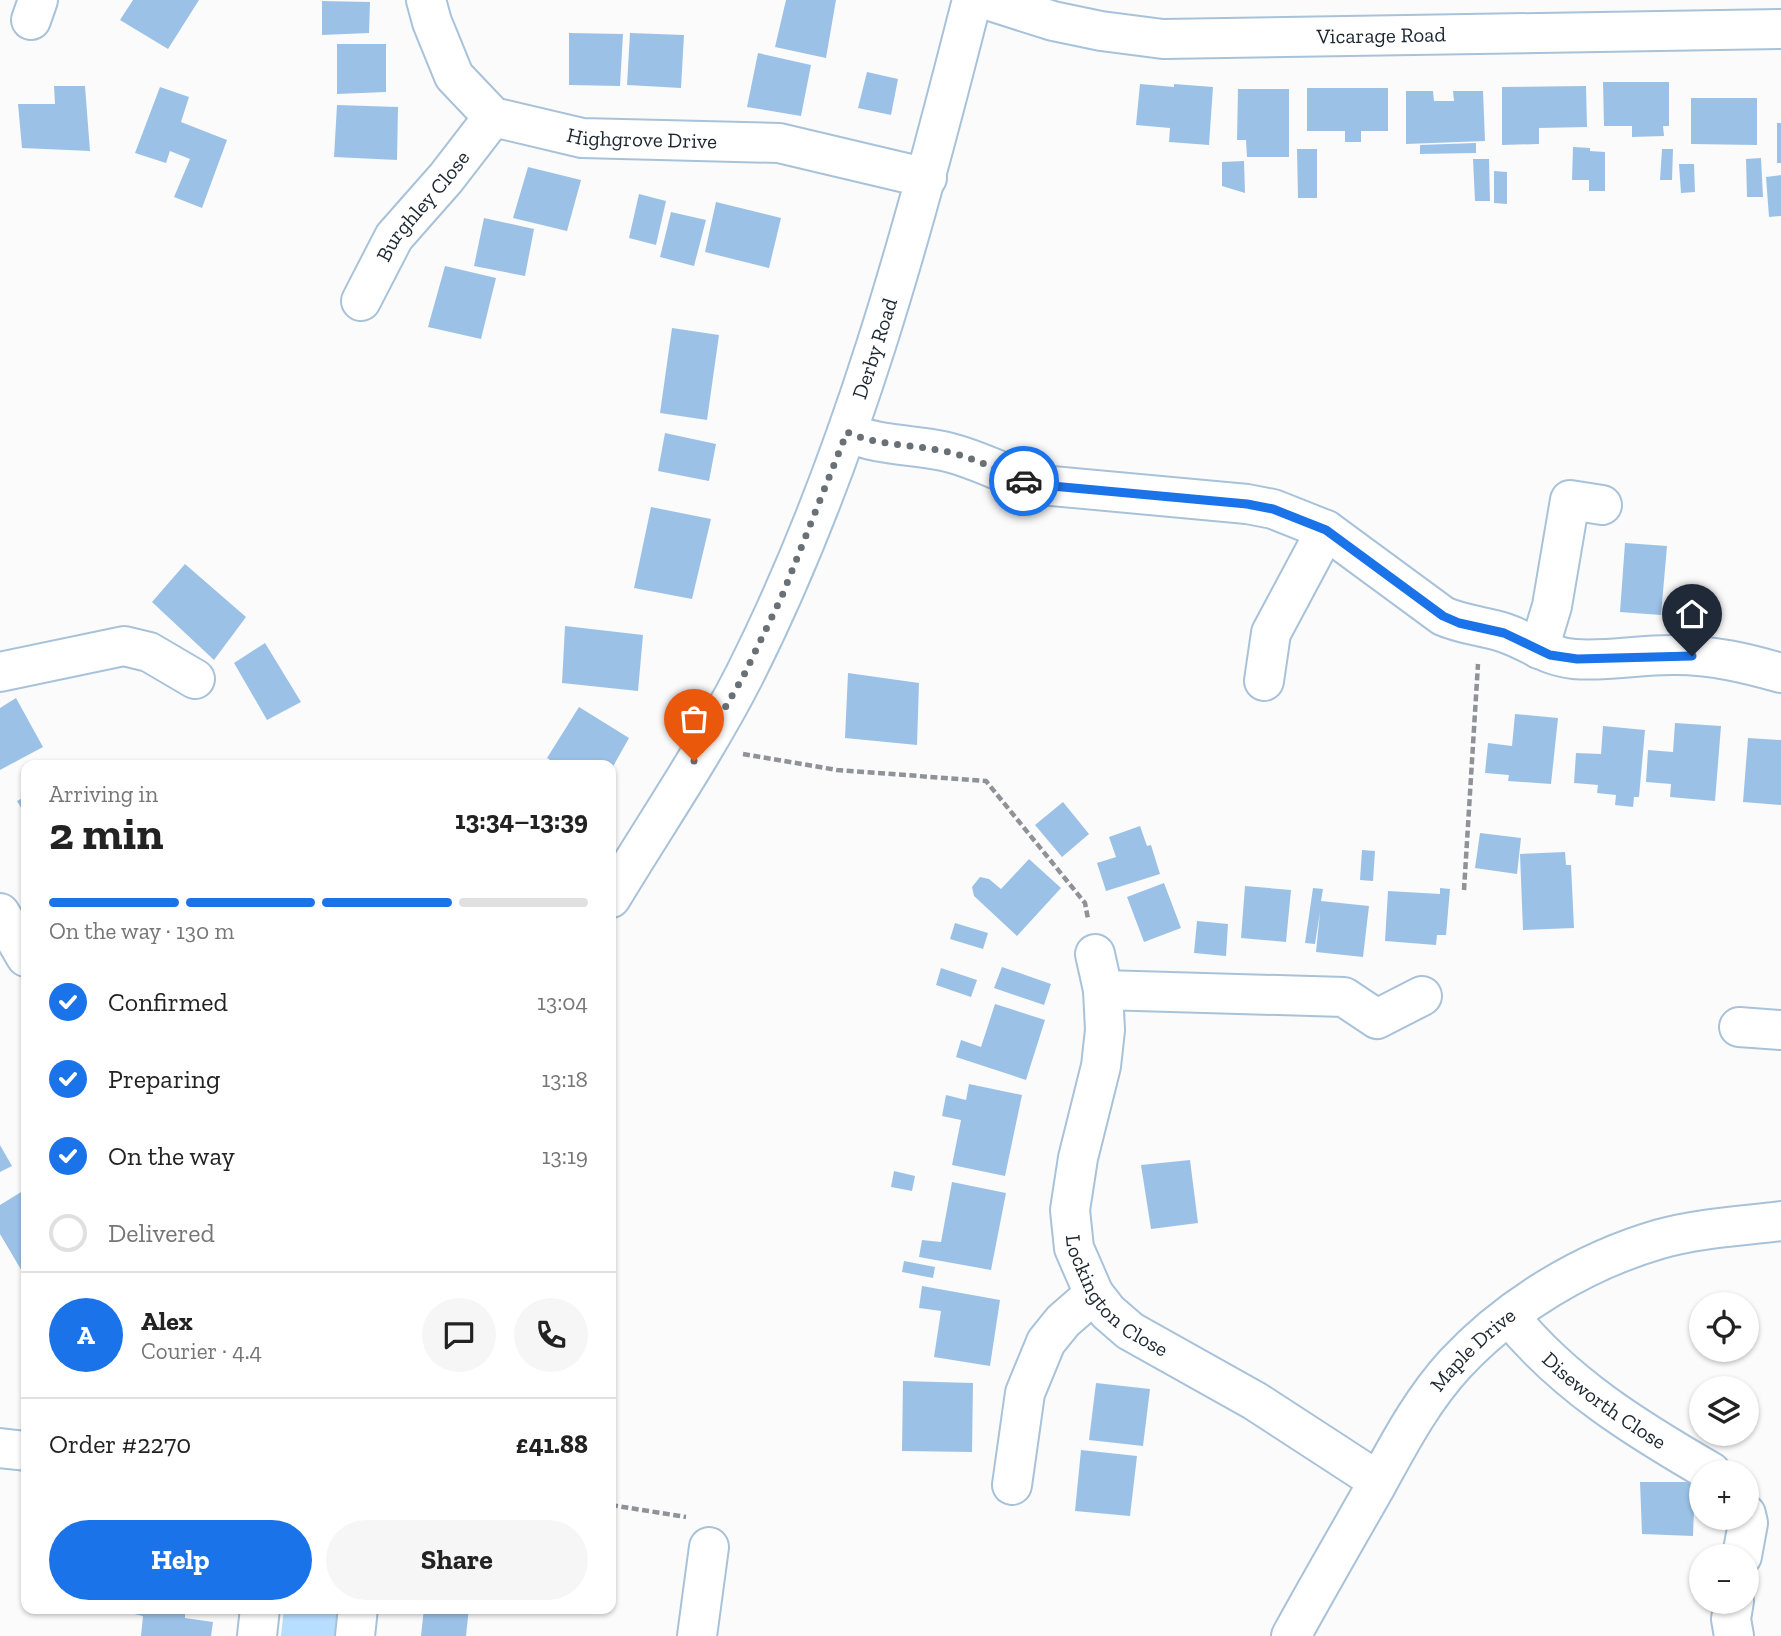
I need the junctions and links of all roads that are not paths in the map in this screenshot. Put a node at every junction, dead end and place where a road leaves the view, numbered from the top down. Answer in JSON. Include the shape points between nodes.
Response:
{"nodes":[{"id":1,"x":426,"y":0,"type":"edge"},
{"id":2,"x":972,"y":0,"type":"edge"},
{"id":3,"x":987,"y":0,"type":"edge"},
{"id":4,"x":1781,"y":29,"type":"edge"},
{"id":5,"x":493,"y":117,"type":"junction"},
{"id":6,"x":927,"y":178,"type":"junction"},
{"id":7,"x":361,"y":301,"type":"dead end"},
{"id":8,"x":847,"y":432,"type":"junction"},
{"id":9,"x":1602,"y":505,"type":"dead end"},
{"id":10,"x":1326,"y":530,"type":"junction"},
{"id":11,"x":1539,"y":649,"type":"junction"},
{"id":12,"x":0,"y":672,"type":"edge"},
{"id":13,"x":1781,"y":673,"type":"edge"},
{"id":14,"x":195,"y":679,"type":"dead end"},
{"id":15,"x":1264,"y":681,"type":"dead end"},
{"id":16,"x":616,"y":890,"type":"edge"},
{"id":17,"x":0,"y":913,"type":"edge"},
{"id":18,"x":21,"y":949,"type":"edge"},
{"id":19,"x":1422,"y":996,"type":"dead end"},
{"id":20,"x":1740,"y":1027,"type":"dead end"},
{"id":21,"x":1781,"y":1030,"type":"edge"},
{"id":22,"x":1781,"y":1221,"type":"edge"},
{"id":23,"x":1094,"y":1294,"type":"junction"},
{"id":24,"x":1509,"y":1316,"type":"junction"},
{"id":25,"x":0,"y":1448,"type":"edge"},
{"id":26,"x":21,"y":1450,"type":"edge"},
{"id":27,"x":1689,"y":1460,"type":"edge"},
{"id":28,"x":1378,"y":1481,"type":"junction"},
{"id":29,"x":1012,"y":1485,"type":"dead end"},
{"id":30,"x":709,"y":1546,"type":"road end"},
{"id":31,"x":259,"y":1614,"type":"edge"},
{"id":32,"x":357,"y":1614,"type":"edge"},
{"id":33,"x":1732,"y":1614,"type":"edge"},
{"id":34,"x":257,"y":1636,"type":"edge"},
{"id":35,"x":355,"y":1636,"type":"edge"},
{"id":36,"x":696,"y":1636,"type":"edge"},
{"id":37,"x":1291,"y":1636,"type":"edge"},
{"id":38,"x":1734,"y":1636,"type":"edge"}],
"edges":[{"from":1,"to":5,"type":"street","via":[[454,76]]},
{"from":2,"to":6,"type":"street","name":"Derby Road"},
{"from":3,"to":4,"type":"street","name":"Vicarage Road","via":[[1053,21],[1163,39]]},
{"from":5,"to":6,"type":"street","name":"Highgrove Drive","via":[[582,138],[779,144]]},
{"from":5,"to":7,"type":"street","name":"Burghley Close","via":[[394,237]]},
{"from":6,"to":8,"type":"street","name":"Derby Road"},
{"from":8,"to":10,"type":"street","via":[[864,440],[944,451],[1041,485],[1247,504]]},
{"from":8,"to":16,"type":"street","name":"Derby Road","via":[[782,596],[743,677]]},
{"from":9,"to":11,"type":"street","via":[[1570,500],[1552,606]]},
{"from":10,"to":11,"type":"street","via":[[1443,616],[1504,633]]},
{"from":10,"to":15,"type":"street","via":[[1271,633]]},
{"from":11,"to":13,"type":"street","via":[[1577,659],[1708,656]]},
{"from":12,"to":14,"type":"street","via":[[124,646],[149,652]]},
{"from":17,"to":18,"type":"street"},
{"from":19,"to":23,"type":"street","name":"Lockington Close","via":[[1377,1019],[1344,997],[1099,972],[1105,1030],[1101,1066],[1070,1210],[1074,1248]]},
{"from":20,"to":21,"type":"street"},
{"from":22,"to":24,"type":"street","name":"Maple Drive","via":[[1663,1238],[1614,1255]]},
{"from":23,"to":28,"type":"street","name":"Lockington Close","via":[[1130,1331],[1255,1401]]},
{"from":23,"to":29,"type":"street","via":[[1046,1342],[1025,1393]]},
{"from":24,"to":27,"type":"street","name":"Diseworth Close","via":[[1534,1348],[1595,1399]]},
{"from":24,"to":28,"type":"street","name":"Maple Drive","via":[[1479,1339],[1426,1399]]},
{"from":25,"to":26,"type":"street"},
{"from":28,"to":37,"type":"street","name":"Maple Drive"},
{"from":30,"to":36,"type":"street"},
{"from":31,"to":34,"type":"street"},
{"from":32,"to":35,"type":"street"},
{"from":33,"to":38,"type":"street"}]}
